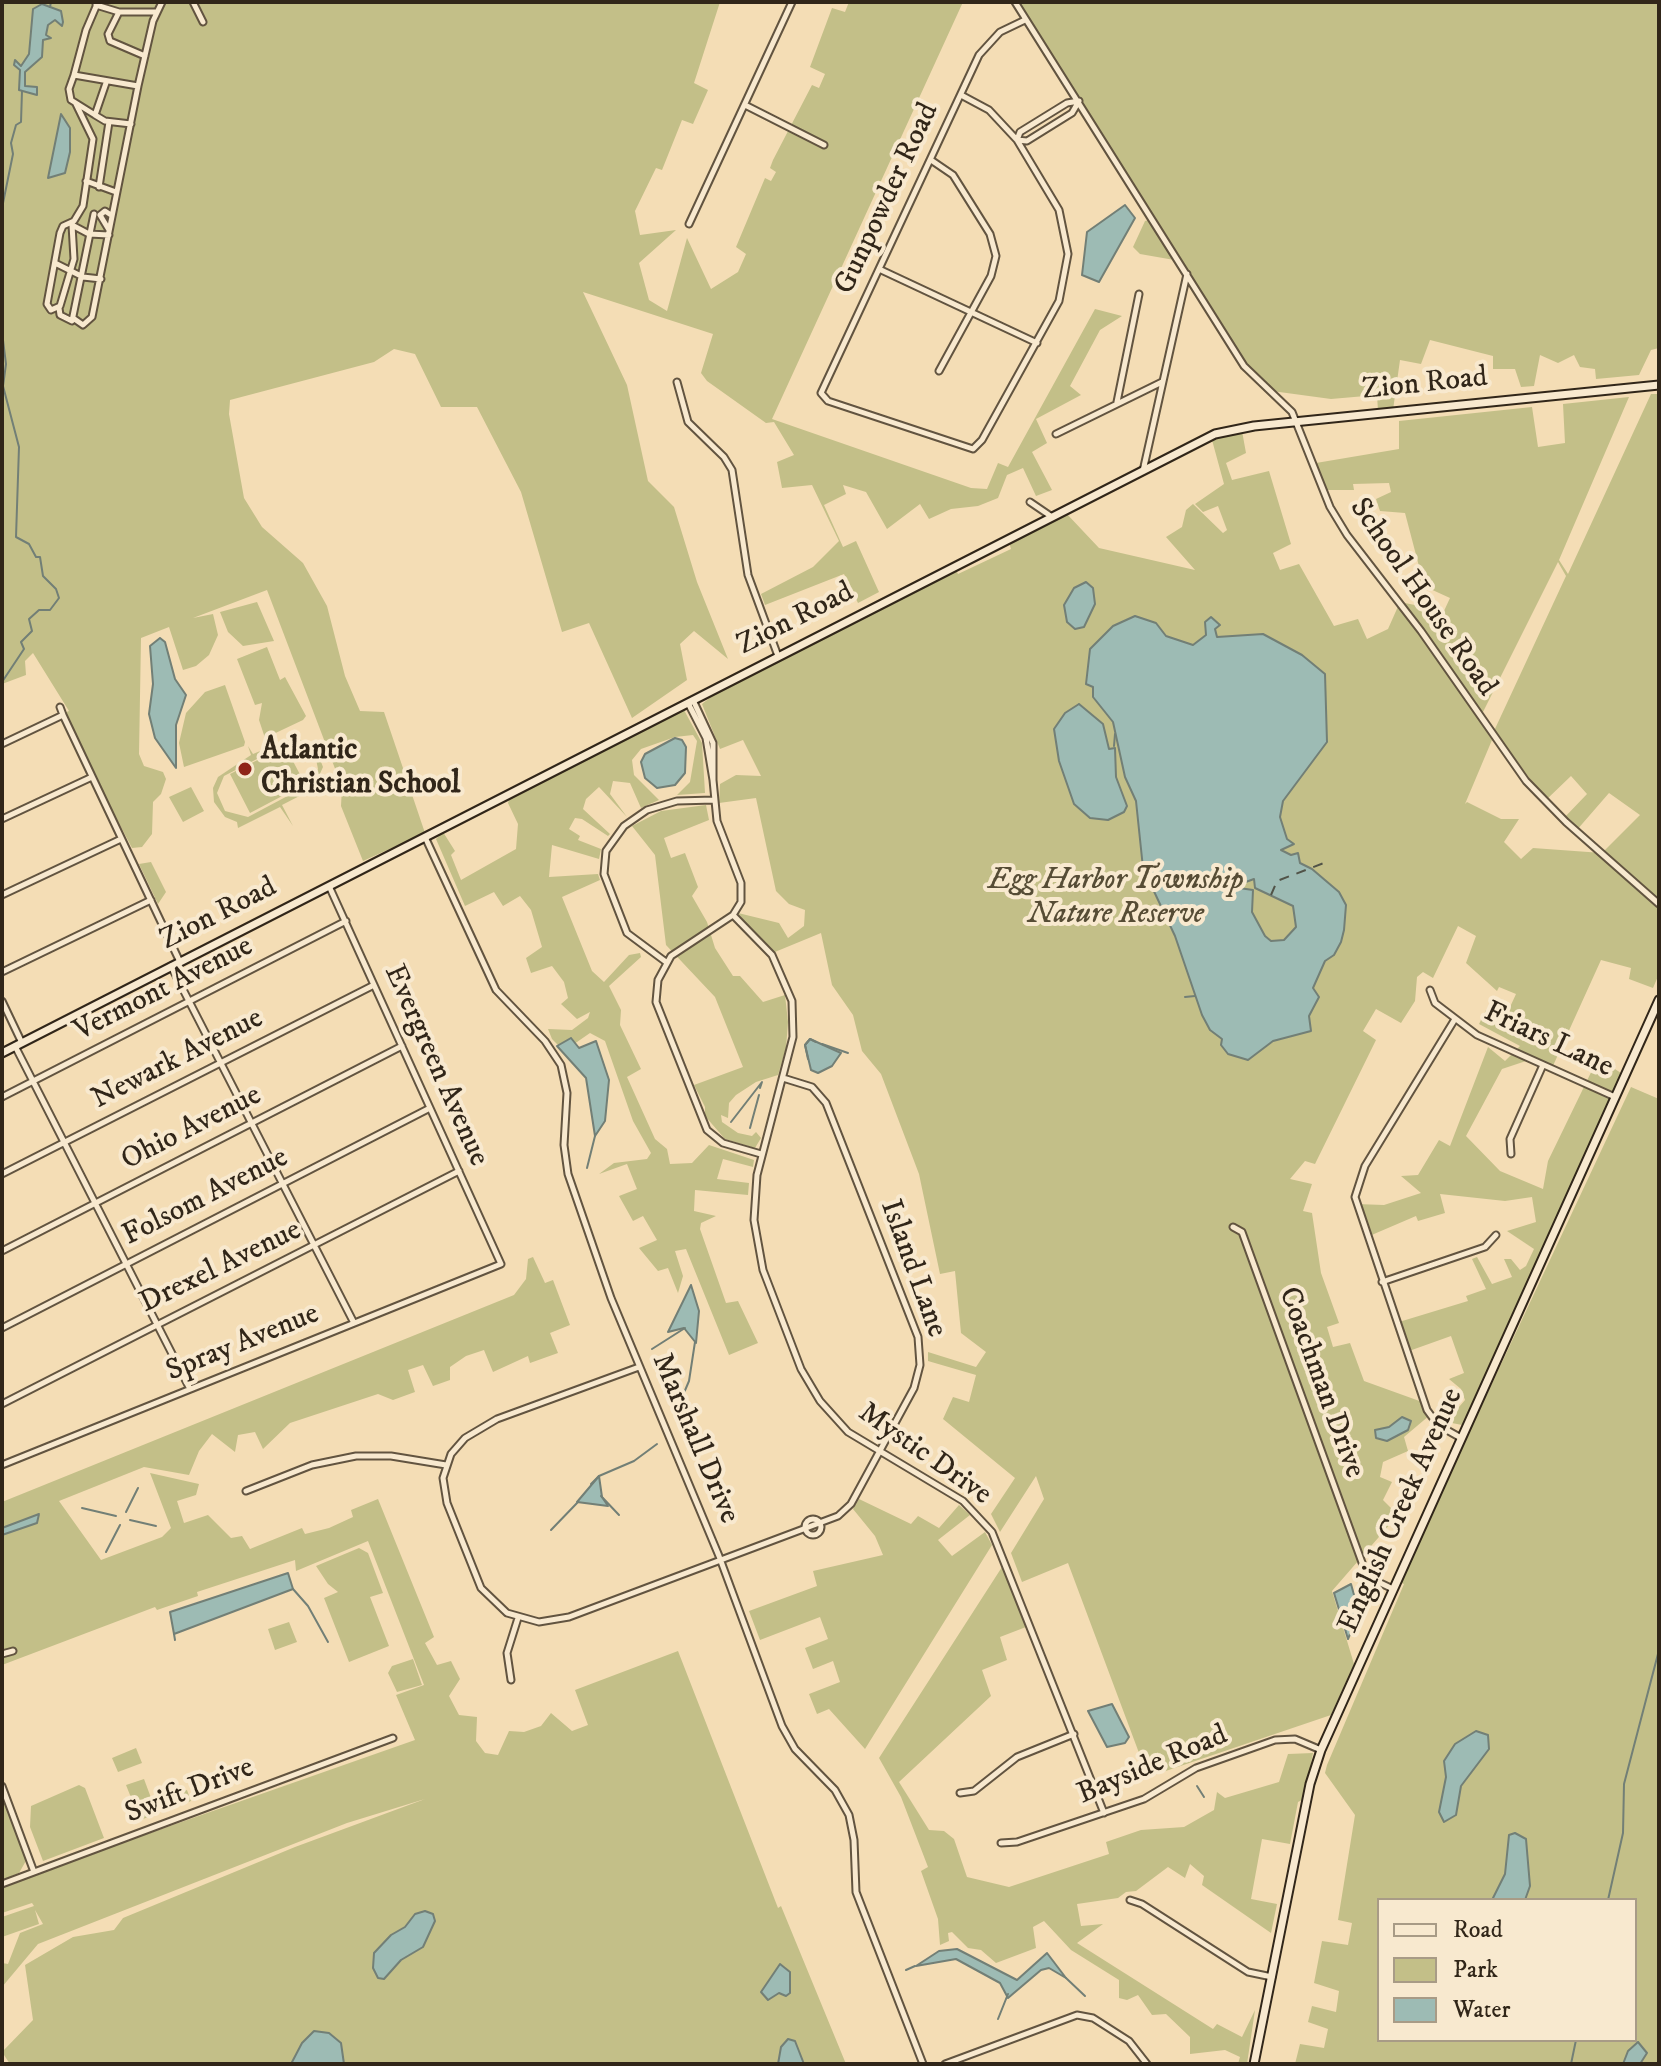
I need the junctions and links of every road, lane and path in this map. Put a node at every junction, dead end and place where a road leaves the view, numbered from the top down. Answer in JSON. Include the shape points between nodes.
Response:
{"nodes":[{"id":1,"x":162,"y":2,"type":"edge"},
{"id":2,"x":193,"y":2,"type":"edge"},
{"id":3,"x":792,"y":2,"type":"edge"},
{"id":4,"x":1015,"y":2,"type":"edge"},
{"id":5,"x":97,"y":4,"type":"edge"},
{"id":6,"x":119,"y":12,"type":"junction"},
{"id":7,"x":156,"y":12,"type":"junction"},
{"id":8,"x":1025,"y":20,"type":"junction"},
{"id":9,"x":203,"y":22,"type":"dead end"},
{"id":10,"x":145,"y":56,"type":"junction"},
{"id":11,"x":74,"y":75,"type":"junction"},
{"id":12,"x":106,"y":83,"type":"junction"},
{"id":13,"x":138,"y":86,"type":"junction"},
{"id":14,"x":961,"y":95,"type":"junction"},
{"id":15,"x":1079,"y":101,"type":"junction"},
{"id":16,"x":76,"y":104,"type":"junction"},
{"id":17,"x":745,"y":105,"type":"junction"},
{"id":18,"x":95,"y":115,"type":"junction"},
{"id":19,"x":109,"y":122,"type":"junction"},
{"id":20,"x":131,"y":124,"type":"junction"},
{"id":21,"x":1017,"y":140,"type":"junction"},
{"id":22,"x":824,"y":145,"type":"dead end"},
{"id":23,"x":931,"y":160,"type":"junction"},
{"id":24,"x":86,"y":181,"type":"junction"},
{"id":25,"x":99,"y":187,"type":"junction"},
{"id":26,"x":116,"y":192,"type":"junction"},
{"id":27,"x":83,"y":203,"type":"junction"},
{"id":28,"x":97,"y":214,"type":"junction"},
{"id":29,"x":111,"y":215,"type":"junction"},
{"id":30,"x":72,"y":224,"type":"junction"},
{"id":31,"x":689,"y":224,"type":"dead end"},
{"id":32,"x":109,"y":232,"type":"junction"},
{"id":33,"x":89,"y":234,"type":"junction"},
{"id":34,"x":55,"y":263,"type":"junction"},
{"id":35,"x":879,"y":269,"type":"junction"},
{"id":36,"x":70,"y":270,"type":"junction"},
{"id":37,"x":1187,"y":273,"type":"junction"},
{"id":38,"x":83,"y":277,"type":"junction"},
{"id":39,"x":101,"y":279,"type":"junction"},
{"id":40,"x":1139,"y":294,"type":"dead end"},
{"id":41,"x":60,"y":306,"type":"junction"},
{"id":42,"x":972,"y":312,"type":"junction"},
{"id":43,"x":73,"y":318,"type":"junction"},
{"id":44,"x":1037,"y":343,"type":"junction"},
{"id":45,"x":939,"y":371,"type":"dead end"},
{"id":46,"x":677,"y":382,"type":"dead end"},
{"id":47,"x":1163,"y":382,"type":"junction"},
{"id":48,"x":1659,"y":385,"type":"edge"},
{"id":49,"x":1117,"y":403,"type":"junction"},
{"id":50,"x":1297,"y":422,"type":"junction"},
{"id":51,"x":1056,"y":434,"type":"dead end"},
{"id":52,"x":1143,"y":471,"type":"junction"},
{"id":53,"x":1030,"y":502,"type":"dead end"},
{"id":54,"x":1052,"y":517,"type":"junction"},
{"id":55,"x":778,"y":656,"type":"junction"},
{"id":56,"x":690,"y":701,"type":"junction"},
{"id":57,"x":60,"y":707,"type":"dead end"},
{"id":58,"x":63,"y":715,"type":"junction"},
{"id":59,"x":2,"y":744,"type":"edge"},
{"id":60,"x":92,"y":777,"type":"junction"},
{"id":61,"x":714,"y":800,"type":"junction"},
{"id":62,"x":2,"y":819,"type":"edge"},
{"id":63,"x":424,"y":836,"type":"junction"},
{"id":64,"x":121,"y":839,"type":"junction"},
{"id":65,"x":329,"y":885,"type":"junction"},
{"id":66,"x":2,"y":895,"type":"edge"},
{"id":67,"x":151,"y":900,"type":"junction"},
{"id":68,"x":1659,"y":904,"type":"edge"},
{"id":69,"x":733,"y":915,"type":"junction"},
{"id":70,"x":346,"y":921,"type":"junction"},
{"id":71,"x":180,"y":962,"type":"junction"},
{"id":72,"x":666,"y":962,"type":"junction"},
{"id":73,"x":171,"y":966,"type":"junction"},
{"id":74,"x":2,"y":972,"type":"edge"},
{"id":75,"x":374,"y":985,"type":"junction"},
{"id":76,"x":1430,"y":990,"type":"dead end"},
{"id":77,"x":1659,"y":1000,"type":"edge"},
{"id":78,"x":2,"y":1001,"type":"edge"},
{"id":79,"x":189,"y":1002,"type":"junction"},
{"id":80,"x":1455,"y":1019,"type":"junction"},
{"id":81,"x":18,"y":1045,"type":"junction"},
{"id":82,"x":402,"y":1046,"type":"junction"},
{"id":83,"x":2,"y":1053,"type":"edge"},
{"id":84,"x":221,"y":1063,"type":"junction"},
{"id":85,"x":1543,"y":1065,"type":"junction"},
{"id":86,"x":783,"y":1078,"type":"junction"},
{"id":87,"x":33,"y":1081,"type":"junction"},
{"id":88,"x":2,"y":1097,"type":"edge"},
{"id":89,"x":1615,"y":1097,"type":"junction"},
{"id":90,"x":430,"y":1108,"type":"junction"},
{"id":91,"x":252,"y":1123,"type":"junction"},
{"id":92,"x":64,"y":1143,"type":"junction"},
{"id":93,"x":761,"y":1154,"type":"junction"},
{"id":94,"x":1511,"y":1154,"type":"dead end"},
{"id":95,"x":459,"y":1171,"type":"junction"},
{"id":96,"x":2,"y":1174,"type":"edge"},
{"id":97,"x":283,"y":1184,"type":"junction"},
{"id":98,"x":95,"y":1203,"type":"junction"},
{"id":99,"x":1233,"y":1227,"type":"dead end"},
{"id":100,"x":1496,"y":1235,"type":"dead end"},
{"id":101,"x":314,"y":1246,"type":"junction"},
{"id":102,"x":2,"y":1251,"type":"edge"},
{"id":103,"x":126,"y":1264,"type":"junction"},
{"id":104,"x":501,"y":1264,"type":"joint"},
{"id":105,"x":1382,"y":1282,"type":"junction"},
{"id":106,"x":354,"y":1323,"type":"junction"},
{"id":107,"x":155,"y":1325,"type":"junction"},
{"id":108,"x":2,"y":1328,"type":"edge"},
{"id":109,"x":639,"y":1367,"type":"junction"},
{"id":110,"x":190,"y":1389,"type":"junction"},
{"id":111,"x":2,"y":1404,"type":"edge"},
{"id":112,"x":1461,"y":1438,"type":"junction"},
{"id":113,"x":878,"y":1453,"type":"junction"},
{"id":114,"x":2,"y":1465,"type":"edge"},
{"id":115,"x":446,"y":1465,"type":"junction"},
{"id":116,"x":246,"y":1491,"type":"dead end"},
{"id":117,"x":820,"y":1523,"type":"junction"},
{"id":118,"x":805,"y":1528,"type":"junction"},
{"id":119,"x":721,"y":1561,"type":"junction"},
{"id":120,"x":1393,"y":1589,"type":"junction"},
{"id":121,"x":518,"y":1618,"type":"junction"},
{"id":122,"x":13,"y":1651,"type":"dead end"},
{"id":123,"x":2,"y":1654,"type":"edge"},
{"id":124,"x":511,"y":1680,"type":"dead end"},
{"id":125,"x":1074,"y":1734,"type":"junction"},
{"id":126,"x":393,"y":1738,"type":"dead end"},
{"id":127,"x":1321,"y":1750,"type":"junction"},
{"id":128,"x":2,"y":1786,"type":"edge"},
{"id":129,"x":960,"y":1793,"type":"dead end"},
{"id":130,"x":1104,"y":1813,"type":"junction"},
{"id":131,"x":1001,"y":1843,"type":"dead end"},
{"id":132,"x":34,"y":1872,"type":"junction"},
{"id":133,"x":2,"y":1884,"type":"edge"},
{"id":134,"x":1130,"y":1900,"type":"dead end"},
{"id":135,"x":1272,"y":1977,"type":"junction"},
{"id":136,"x":923,"y":2064,"type":"edge"},
{"id":137,"x":945,"y":2064,"type":"edge"},
{"id":138,"x":1147,"y":2064,"type":"edge"},
{"id":139,"x":1254,"y":2064,"type":"edge"}],
"edges":[{"from":1,"to":7,"type":"street"},
{"from":2,"to":9,"type":"street"},
{"from":3,"to":17,"type":"street"},
{"from":4,"to":8,"type":"street","name":"School House Road"},
{"from":5,"to":6,"type":"street"},
{"from":5,"to":11,"type":"street"},
{"from":6,"to":7,"type":"street"},
{"from":6,"to":10,"type":"street","via":[[110,41]]},
{"from":7,"to":10,"type":"street"},
{"from":8,"to":14,"type":"street","name":"Gunpowder Road","via":[[1000,32],[985,47]]},
{"from":8,"to":15,"type":"street","name":"School House Road"},
{"from":10,"to":13,"type":"street"},
{"from":11,"to":12,"type":"street"},
{"from":11,"to":16,"type":"street","via":[[69,93]]},
{"from":12,"to":13,"type":"street"},
{"from":12,"to":18,"type":"street"},
{"from":13,"to":20,"type":"street"},
{"from":14,"to":21,"type":"street","via":[[989,110]]},
{"from":14,"to":23,"type":"street","name":"Gunpowder Road"},
{"from":15,"to":21,"type":"street","via":[[1020,132]]},
{"from":15,"to":21,"type":"street","via":[[1072,113],[1027,141]]},
{"from":15,"to":37,"type":"street","name":"School House Road"},
{"from":16,"to":18,"type":"street"},
{"from":16,"to":24,"type":"street","via":[[93,136]]},
{"from":17,"to":22,"type":"street"},
{"from":17,"to":31,"type":"street"},
{"from":18,"to":19,"type":"street"},
{"from":19,"to":20,"type":"street"},
{"from":19,"to":25,"type":"street"},
{"from":20,"to":26,"type":"street"},
{"from":21,"to":44,"type":"street","via":[[1054,200],[1067,241],[1063,289]]},
{"from":23,"to":35,"type":"street","name":"Gunpowder Road"},
{"from":23,"to":42,"type":"street","via":[[953,175],[992,240],[994,269]]},
{"from":24,"to":25,"type":"street"},
{"from":24,"to":27,"type":"street"},
{"from":25,"to":26,"type":"street"},
{"from":26,"to":29,"type":"street"},
{"from":27,"to":28,"type":"street"},
{"from":27,"to":30,"type":"street"},
{"from":28,"to":29,"type":"street"},
{"from":28,"to":32,"type":"street"},
{"from":28,"to":33,"type":"street"},
{"from":29,"to":32,"type":"street"},
{"from":30,"to":33,"type":"street"},
{"from":30,"to":34,"type":"street","via":[[60,231]]},
{"from":30,"to":36,"type":"street","via":[[75,255]]},
{"from":32,"to":33,"type":"street"},
{"from":32,"to":39,"type":"street"},
{"from":33,"to":38,"type":"street"},
{"from":34,"to":36,"type":"street"},
{"from":34,"to":41,"type":"street","via":[[47,306],[52,311]]},
{"from":35,"to":42,"type":"street"},
{"from":35,"to":44,"type":"street","name":"Gunpowder Road","via":[[822,388],[823,399],[962,447],[978,446]]},
{"from":36,"to":38,"type":"street"},
{"from":36,"to":41,"type":"street"},
{"from":37,"to":47,"type":"street"},
{"from":37,"to":50,"type":"street","name":"School House Road","via":[[1246,369]]},
{"from":38,"to":39,"type":"street"},
{"from":38,"to":43,"type":"street"},
{"from":39,"to":43,"type":"street","via":[[90,321],[81,325]]},
{"from":40,"to":49,"type":"street"},
{"from":41,"to":43,"type":"street","via":[[61,317],[71,322]]},
{"from":42,"to":44,"type":"street"},
{"from":42,"to":45,"type":"street"},
{"from":46,"to":55,"type":"street","via":[[688,422],[732,470],[748,575]]},
{"from":47,"to":49,"type":"street"},
{"from":47,"to":52,"type":"street"},
{"from":48,"to":50,"type":"street","name":"Zion Road"},
{"from":49,"to":51,"type":"street"},
{"from":50,"to":52,"type":"street","name":"Zion Road","via":[[1219,433]]},
{"from":50,"to":68,"type":"street","name":"School House Road","via":[[1339,524],[1512,763],[1566,822]]},
{"from":52,"to":54,"type":"street","name":"Zion Road"},
{"from":53,"to":54,"type":"street"},
{"from":54,"to":55,"type":"street","name":"Zion Road"},
{"from":55,"to":56,"type":"street","name":"Zion Road"},
{"from":56,"to":61,"type":"street","via":[[706,738]]},
{"from":56,"to":63,"type":"street","name":"Zion Road"},
{"from":57,"to":58,"type":"street"},
{"from":58,"to":59,"type":"street"},
{"from":58,"to":60,"type":"street"},
{"from":60,"to":62,"type":"street"},
{"from":60,"to":64,"type":"street"},
{"from":61,"to":69,"type":"street","via":[[742,885]]},
{"from":61,"to":72,"type":"street","via":[[677,801],[647,810],[624,826],[606,851],[604,874],[627,933]]},
{"from":63,"to":65,"type":"street","name":"Zion Road"},
{"from":63,"to":109,"type":"street","name":"Marshall Drive","via":[[496,990],[561,1065],[567,1093],[568,1174]]},
{"from":64,"to":66,"type":"street"},
{"from":64,"to":67,"type":"street"},
{"from":65,"to":70,"type":"street","name":"Evergreen Avenue"},
{"from":65,"to":71,"type":"street","name":"Zion Road"},
{"from":67,"to":71,"type":"street"},
{"from":67,"to":74,"type":"street"},
{"from":69,"to":72,"type":"street"},
{"from":69,"to":86,"type":"street","name":"Mystic Drive","via":[[772,955],[788,985],[794,1025]]},
{"from":70,"to":75,"type":"street","name":"Evergreen Avenue"},
{"from":70,"to":79,"type":"street","name":"Vermont Avenue"},
{"from":71,"to":73,"type":"street","name":"Zion Road"},
{"from":72,"to":93,"type":"street","via":[[657,984],[657,1008],[704,1127],[718,1141]]},
{"from":73,"to":79,"type":"street"},
{"from":73,"to":81,"type":"street","name":"Zion Road"},
{"from":75,"to":82,"type":"street","name":"Evergreen Avenue"},
{"from":75,"to":84,"type":"street","name":"Newark Avenue"},
{"from":76,"to":80,"type":"street","name":"Friars Lane","via":[[1435,1003]]},
{"from":77,"to":89,"type":"street","name":"English Creek Avenue"},
{"from":78,"to":81,"type":"street"},
{"from":79,"to":84,"type":"street"},
{"from":79,"to":87,"type":"street","name":"Vermont Avenue"},
{"from":80,"to":85,"type":"street","name":"Friars Lane","via":[[1486,1040]]},
{"from":80,"to":105,"type":"street","via":[[1356,1187],[1357,1207]]},
{"from":81,"to":83,"type":"street","name":"Zion Road"},
{"from":81,"to":87,"type":"street"},
{"from":82,"to":90,"type":"street","name":"Evergreen Avenue"},
{"from":82,"to":91,"type":"street","name":"Ohio Avenue"},
{"from":84,"to":91,"type":"street"},
{"from":84,"to":92,"type":"street","name":"Newark Avenue"},
{"from":85,"to":89,"type":"street","name":"Friars Lane"},
{"from":85,"to":94,"type":"street","via":[[1510,1139]]},
{"from":86,"to":93,"type":"street","name":"Mystic Drive"},
{"from":86,"to":113,"type":"street","name":"Island Lane","via":[[812,1087],[824,1099],[919,1341],[915,1384]]},
{"from":87,"to":88,"type":"street","name":"Vermont Avenue"},
{"from":87,"to":92,"type":"street"},
{"from":89,"to":112,"type":"street","name":"English Creek Avenue"},
{"from":90,"to":95,"type":"street","name":"Evergreen Avenue"},
{"from":90,"to":97,"type":"street","name":"Folsom Avenue"},
{"from":91,"to":97,"type":"street"},
{"from":91,"to":98,"type":"street","name":"Ohio Avenue"},
{"from":92,"to":96,"type":"street","name":"Newark Avenue"},
{"from":92,"to":98,"type":"street"},
{"from":93,"to":113,"type":"street","name":"Mystic Drive","via":[[754,1220],[765,1278],[813,1391],[840,1425]]},
{"from":95,"to":101,"type":"street","name":"Drexel Avenue"},
{"from":95,"to":104,"type":"street","name":"Evergreen Avenue"},
{"from":97,"to":101,"type":"street"},
{"from":97,"to":103,"type":"street","name":"Folsom Avenue"},
{"from":98,"to":102,"type":"street","name":"Ohio Avenue"},
{"from":98,"to":103,"type":"street"},
{"from":99,"to":120,"type":"street","name":"Coachman Drive","via":[[1242,1232],[1364,1568]]},
{"from":100,"to":105,"type":"street","via":[[1485,1247]]},
{"from":101,"to":106,"type":"street"},
{"from":101,"to":107,"type":"street","name":"Drexel Avenue"},
{"from":103,"to":107,"type":"street"},
{"from":103,"to":108,"type":"street","name":"Folsom Avenue"},
{"from":104,"to":106,"type":"street","name":"Spray Avenue"},
{"from":105,"to":112,"type":"street","via":[[1427,1410],[1442,1428]]},
{"from":106,"to":110,"type":"street","name":"Spray Avenue"},
{"from":107,"to":110,"type":"street"},
{"from":107,"to":111,"type":"street","name":"Drexel Avenue"},
{"from":109,"to":115,"type":"street","via":[[497,1419],[465,1438]]},
{"from":109,"to":119,"type":"street","name":"Marshall Drive"},
{"from":110,"to":114,"type":"street","name":"Spray Avenue"},
{"from":112,"to":120,"type":"street","name":"English Creek Avenue"},
{"from":113,"to":117,"type":"street","name":"Island Lane","via":[[848,1507]]},
{"from":113,"to":125,"type":"street","name":"Mystic Drive","via":[[945,1489],[987,1524]]},
{"from":115,"to":116,"type":"street","via":[[356,1456],[312,1465]]},
{"from":115,"to":121,"type":"street","via":[[444,1494],[478,1582],[492,1601]]},
{"from":117,"to":118,"type":"street","name":"Island Lane","via":[[809,1519]]},
{"from":117,"to":118,"type":"street","name":"Island Lane","via":[[815,1535]]},
{"from":118,"to":119,"type":"street","name":"Island Lane"},
{"from":119,"to":121,"type":"street","name":"Island Lane","via":[[563,1619]]},
{"from":119,"to":136,"type":"street","name":"Marshall Drive","via":[[786,1734],[835,1790],[849,1815],[856,1892]]},
{"from":120,"to":127,"type":"street","name":"English Creek Avenue"},
{"from":121,"to":124,"type":"street","via":[[507,1653]]},
{"from":122,"to":123,"type":"street"},
{"from":125,"to":129,"type":"street","via":[[1017,1757],[974,1791]]},
{"from":125,"to":130,"type":"street","name":"Mystic Drive"},
{"from":126,"to":132,"type":"street","name":"Swift Drive"},
{"from":127,"to":130,"type":"street","name":"Bayside Road","via":[[1295,1739],[1275,1740],[1196,1768],[1152,1795]]},
{"from":127,"to":135,"type":"street","name":"English Creek Avenue"},
{"from":128,"to":132,"type":"street"},
{"from":130,"to":131,"type":"street","name":"Bayside Road"},
{"from":132,"to":133,"type":"street","name":"Swift Drive"},
{"from":134,"to":135,"type":"street","via":[[1248,1972]]},
{"from":135,"to":139,"type":"street","name":"English Creek Avenue"},
{"from":137,"to":138,"type":"street","via":[[1080,2015],[1129,2041]]}]}
